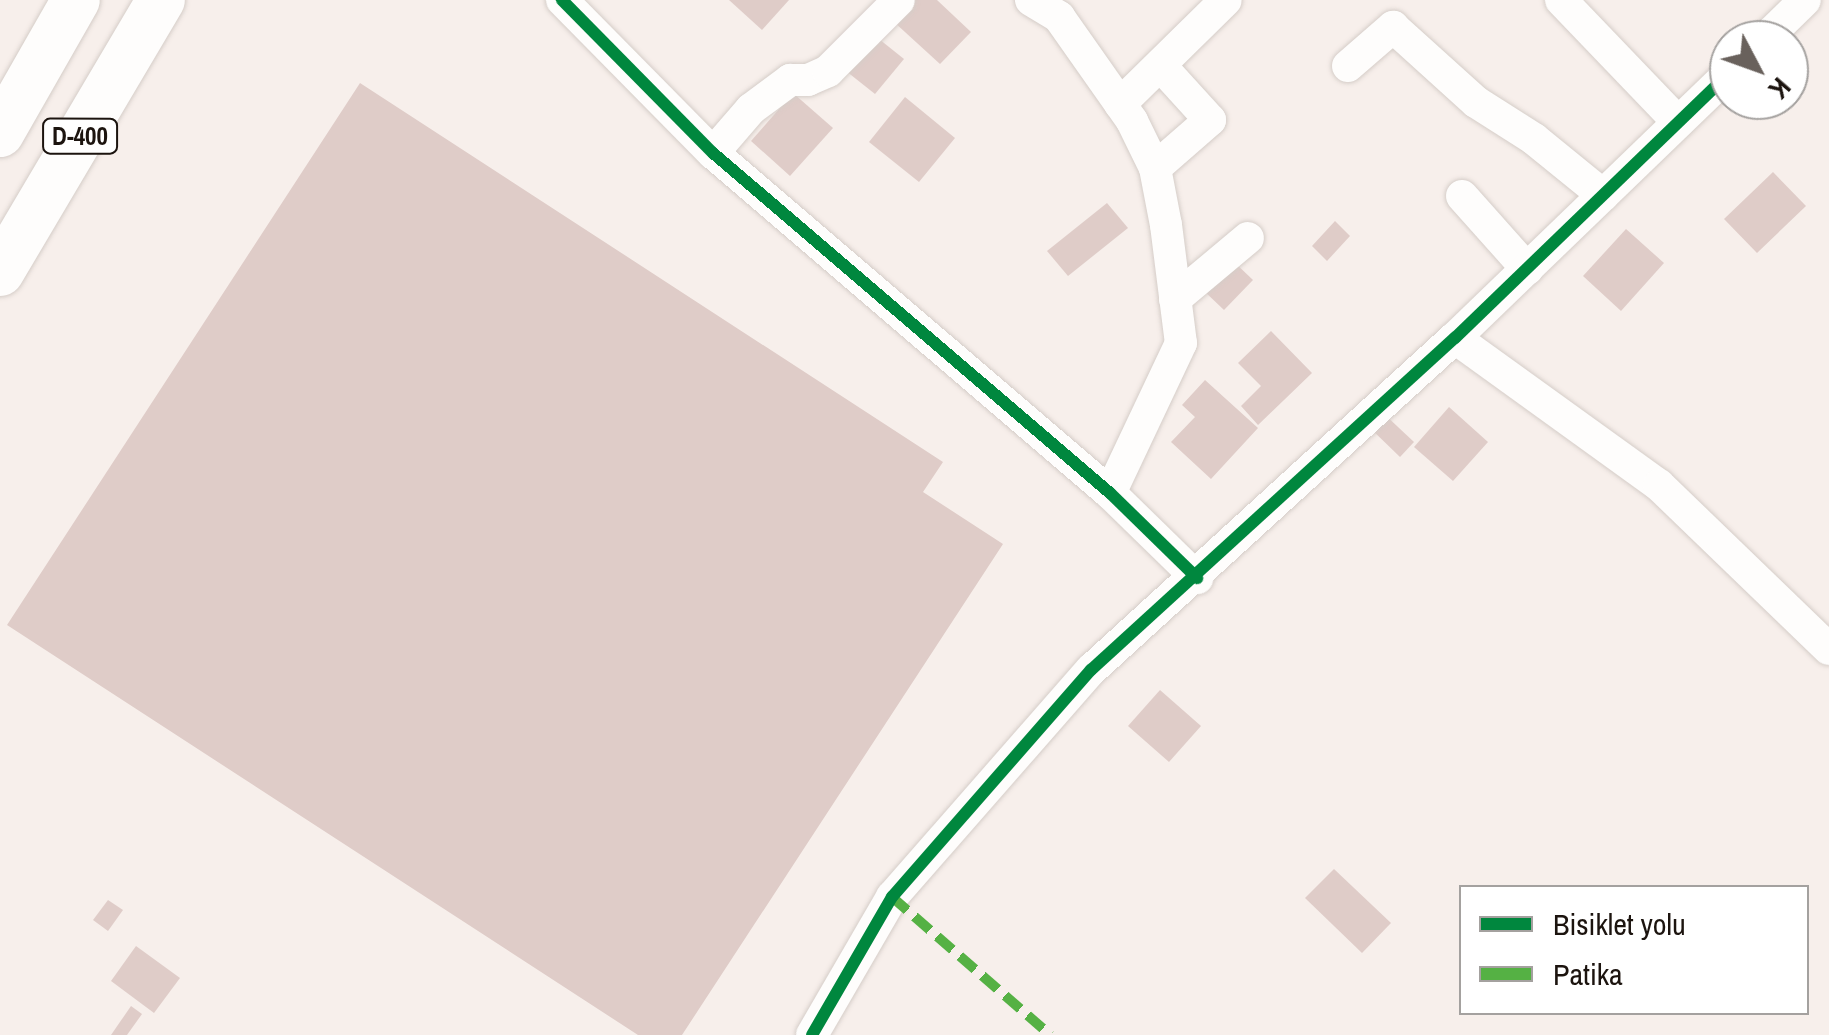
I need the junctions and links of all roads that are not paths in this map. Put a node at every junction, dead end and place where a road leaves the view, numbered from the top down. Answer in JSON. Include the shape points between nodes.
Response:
{"nodes":[{"id":1,"x":76,"y":0,"type":"edge"},
{"id":2,"x":161,"y":0,"type":"edge"},
{"id":3,"x":562,"y":0,"type":"edge"},
{"id":4,"x":899,"y":0,"type":"edge"},
{"id":5,"x":1031,"y":0,"type":"edge"},
{"id":6,"x":1226,"y":0,"type":"edge"},
{"id":7,"x":1562,"y":0,"type":"edge"},
{"id":8,"x":1805,"y":0,"type":"edge"},
{"id":9,"x":1058,"y":9,"type":"edge"},
{"id":10,"x":1784,"y":20,"type":"edge"},
{"id":11,"x":1160,"y":65,"type":"junction"},
{"id":12,"x":1348,"y":66,"type":"dead end"},
{"id":13,"x":1709,"y":92,"type":"edge"},
{"id":14,"x":1120,"y":104,"type":"junction"},
{"id":15,"x":1678,"y":122,"type":"junction"},
{"id":16,"x":0,"y":132,"type":"edge"},
{"id":17,"x":714,"y":153,"type":"junction"},
{"id":18,"x":1155,"y":168,"type":"junction"},
{"id":19,"x":1603,"y":194,"type":"junction"},
{"id":20,"x":1462,"y":196,"type":"dead end"},
{"id":21,"x":1248,"y":238,"type":"dead end"},
{"id":22,"x":1527,"y":269,"type":"junction"},
{"id":23,"x":0,"y":272,"type":"edge"},
{"id":24,"x":1176,"y":299,"type":"junction"},
{"id":25,"x":1455,"y":338,"type":"junction"},
{"id":26,"x":1110,"y":493,"type":"junction"},
{"id":27,"x":1197,"y":578,"type":"junction"},
{"id":28,"x":1829,"y":649,"type":"edge"},
{"id":29,"x":812,"y":1035,"type":"edge"}],
"edges":[{"from":1,"to":16,"type":"highway","number":"D-400"},
{"from":2,"to":23,"type":"highway","number":"D-400"},
{"from":3,"to":17,"type":"street"},
{"from":4,"to":17,"type":"street","via":[[828,71],[790,80],[752,109]]},
{"from":5,"to":9,"type":"street"},
{"from":6,"to":11,"type":"street"},
{"from":7,"to":15,"type":"street"},
{"from":8,"to":10,"type":"street"},
{"from":9,"to":14,"type":"street"},
{"from":11,"to":14,"type":"street"},
{"from":11,"to":18,"type":"street","via":[[1210,120]]},
{"from":12,"to":19,"type":"street","via":[[1393,28],[1476,102]]},
{"from":13,"to":15,"type":"street"},
{"from":14,"to":18,"type":"street"},
{"from":15,"to":19,"type":"street"},
{"from":17,"to":26,"type":"street"},
{"from":18,"to":24,"type":"street"},
{"from":19,"to":22,"type":"street"},
{"from":20,"to":22,"type":"street"},
{"from":21,"to":24,"type":"street"},
{"from":22,"to":25,"type":"street"},
{"from":24,"to":26,"type":"street","via":[[1180,342]]},
{"from":25,"to":27,"type":"street"},
{"from":25,"to":28,"type":"street","via":[[1659,485]]},
{"from":26,"to":27,"type":"street"},
{"from":27,"to":29,"type":"street","via":[[1091,670],[892,897]]}]}
